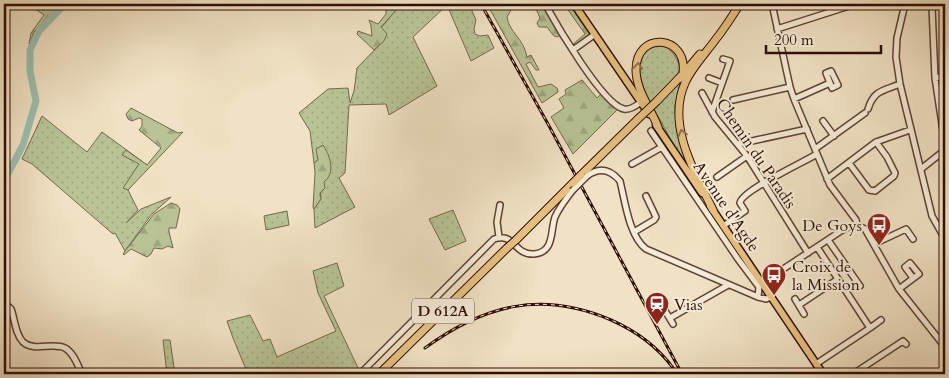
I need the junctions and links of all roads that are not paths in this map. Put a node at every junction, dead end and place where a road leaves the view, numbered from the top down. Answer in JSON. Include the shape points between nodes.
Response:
{"nodes":[{"id":1,"x":545,"y":4,"type":"edge"},
{"id":2,"x":574,"y":4,"type":"edge"},
{"id":3,"x":734,"y":4,"type":"edge"},
{"id":4,"x":740,"y":4,"type":"edge"},
{"id":5,"x":772,"y":4,"type":"edge"},
{"id":6,"x":906,"y":4,"type":"edge"},
{"id":7,"x":849,"y":6,"type":"dead end"},
{"id":8,"x":932,"y":7,"type":"dead end"},
{"id":9,"x":777,"y":29,"type":"junction"},
{"id":10,"x":594,"y":34,"type":"junction"},
{"id":11,"x":574,"y":50,"type":"junction"},
{"id":12,"x":708,"y":50,"type":"junction"},
{"id":13,"x":723,"y":59,"type":"dead end"},
{"id":14,"x":681,"y":76,"type":"junction"},
{"id":15,"x":945,"y":76,"type":"edge"},
{"id":16,"x":709,"y":78,"type":"dead end"},
{"id":17,"x":935,"y":78,"type":"junction"},
{"id":18,"x":722,"y":84,"type":"junction"},
{"id":19,"x":830,"y":84,"type":"dead end"},
{"id":20,"x":900,"y":84,"type":"junction"},
{"id":21,"x":790,"y":87,"type":"junction"},
{"id":22,"x":702,"y":93,"type":"dead end"},
{"id":23,"x":794,"y":99,"type":"junction"},
{"id":24,"x":734,"y":100,"type":"dead end"},
{"id":25,"x":641,"y":102,"type":"junction"},
{"id":26,"x":712,"y":112,"type":"junction"},
{"id":27,"x":823,"y":121,"type":"dead end"},
{"id":28,"x":655,"y":129,"type":"junction"},
{"id":29,"x":807,"y":129,"type":"junction"},
{"id":30,"x":910,"y":130,"type":"junction"},
{"id":31,"x":834,"y":136,"type":"junction"},
{"id":32,"x":876,"y":142,"type":"junction"},
{"id":33,"x":738,"y":144,"type":"junction"},
{"id":34,"x":945,"y":144,"type":"edge"},
{"id":35,"x":662,"y":147,"type":"junction"},
{"id":36,"x":945,"y":150,"type":"edge"},
{"id":37,"x":816,"y":152,"type":"junction"},
{"id":38,"x":747,"y":156,"type":"junction"},
{"id":39,"x":849,"y":163,"type":"junction"},
{"id":40,"x":632,"y":164,"type":"dead end"},
{"id":41,"x":921,"y":169,"type":"junction"},
{"id":42,"x":584,"y":175,"type":"junction"},
{"id":43,"x":717,"y":176,"type":"dead end"},
{"id":44,"x":827,"y":179,"type":"junction"},
{"id":45,"x":764,"y":183,"type":"junction"},
{"id":46,"x":646,"y":196,"type":"dead end"},
{"id":47,"x":500,"y":205,"type":"dead end"},
{"id":48,"x":713,"y":210,"type":"junction"},
{"id":49,"x":857,"y":225,"type":"junction"},
{"id":50,"x":724,"y":226,"type":"junction"},
{"id":51,"x":634,"y":232,"type":"junction"},
{"id":52,"x":499,"y":237,"type":"junction"},
{"id":53,"x":913,"y":239,"type":"dead end"},
{"id":54,"x":945,"y":239,"type":"edge"},
{"id":55,"x":828,"y":240,"type":"junction"},
{"id":56,"x":874,"y":244,"type":"junction"},
{"id":57,"x":817,"y":247,"type":"junction"},
{"id":58,"x":808,"y":253,"type":"junction"},
{"id":59,"x":914,"y":278,"type":"dead end"},
{"id":60,"x":838,"y":279,"type":"junction"},
{"id":61,"x":762,"y":283,"type":"junction"},
{"id":62,"x":728,"y":285,"type":"junction"},
{"id":63,"x":860,"y":286,"type":"dead end"},
{"id":64,"x":899,"y":289,"type":"junction"},
{"id":65,"x":758,"y":297,"type":"junction"},
{"id":66,"x":771,"y":297,"type":"junction"},
{"id":67,"x":795,"y":298,"type":"dead end"},
{"id":68,"x":798,"y":305,"type":"junction"},
{"id":69,"x":4,"y":307,"type":"edge"},
{"id":70,"x":664,"y":309,"type":"dead end"},
{"id":71,"x":804,"y":314,"type":"dead end"},
{"id":72,"x":670,"y":318,"type":"junction"},
{"id":73,"x":881,"y":320,"type":"dead end"},
{"id":74,"x":673,"y":324,"type":"dead end"},
{"id":75,"x":870,"y":328,"type":"junction"},
{"id":76,"x":906,"y":344,"type":"dead end"},
{"id":77,"x":945,"y":348,"type":"edge"},
{"id":78,"x":816,"y":364,"type":"junction"},
{"id":79,"x":82,"y":374,"type":"edge"},
{"id":80,"x":360,"y":374,"type":"edge"},
{"id":81,"x":379,"y":374,"type":"edge"},
{"id":82,"x":823,"y":374,"type":"edge"},
{"id":83,"x":853,"y":374,"type":"edge"}],
"edges":[{"from":1,"to":11,"type":"street"},
{"from":2,"to":10,"type":"main road","name":"Avenue d'Agde"},
{"from":3,"to":14,"type":"highway","number":"D 612A","via":[[707,47]]},
{"from":4,"to":12,"type":"highway","number":"D 612A"},
{"from":5,"to":9,"type":"street"},
{"from":6,"to":20,"type":"street","via":[[897,38]]},
{"from":7,"to":9,"type":"street"},
{"from":8,"to":17,"type":"street"},
{"from":9,"to":21,"type":"street"},
{"from":10,"to":11,"type":"street"},
{"from":10,"to":25,"type":"main road","name":"Avenue d'Agde"},
{"from":11,"to":25,"type":"street","via":[[610,102],[630,109]]},
{"from":12,"to":14,"type":"highway","number":"D 612A"},
{"from":48,"to":12,"type":"highway","one_way":true,"via":[[693,168],[678,118],[686,81]]},
{"from":13,"to":18,"type":"street","via":[[730,61]]},
{"from":28,"to":14,"type":"highway","one_way":true,"via":[[638,80],[638,56],[646,46],[666,42],[680,55],[683,63]]},
{"from":14,"to":42,"type":"highway","number":"D 612A","bridge":true},
{"from":15,"to":17,"type":"street"},
{"from":16,"to":18,"type":"street"},
{"from":17,"to":34,"type":"street"},
{"from":18,"to":26,"type":"street"},
{"from":19,"to":23,"type":"street"},
{"from":20,"to":30,"type":"street"},
{"from":20,"to":31,"type":"street","via":[[876,94],[866,111]]},
{"from":21,"to":23,"type":"street"},
{"from":21,"to":24,"type":"street"},
{"from":22,"to":26,"type":"street","name":"Chemin du Paradis"},
{"from":23,"to":29,"type":"street"},
{"from":25,"to":28,"type":"main road","name":"Avenue d'Agde"},
{"from":26,"to":33,"type":"street","name":"Chemin du Paradis"},
{"from":27,"to":31,"type":"street"},
{"from":28,"to":35,"type":"street"},
{"from":28,"to":48,"type":"main road","name":"Avenue d'Agde"},
{"from":29,"to":33,"type":"street"},
{"from":29,"to":37,"type":"street"},
{"from":30,"to":32,"type":"street"},
{"from":30,"to":41,"type":"street"},
{"from":31,"to":37,"type":"street"},
{"from":32,"to":39,"type":"street"},
{"from":32,"to":39,"type":"street","via":[[895,173],[875,191],[870,190]]},
{"from":33,"to":38,"type":"street","name":"Chemin du Paradis"},
{"from":35,"to":40,"type":"street"},
{"from":35,"to":65,"type":"street","via":[[759,287]]},
{"from":36,"to":41,"type":"street"},
{"from":37,"to":44,"type":"street"},
{"from":37,"to":45,"type":"street"},
{"from":38,"to":43,"type":"street"},
{"from":38,"to":45,"type":"street","name":"Chemin du Paradis"},
{"from":39,"to":44,"type":"street"},
{"from":41,"to":54,"type":"street","via":[[932,216]]},
{"from":42,"to":51,"type":"street","via":[[605,170],[620,181]]},
{"from":42,"to":52,"type":"street","bridge":true,"via":[[556,216],[547,248],[537,254],[522,251],[508,238]]},
{"from":42,"to":81,"type":"highway","number":"D 612A","bridge":true,"via":[[573,182]]},
{"from":44,"to":49,"type":"street"},
{"from":45,"to":50,"type":"street","via":[[740,200],[745,211]]},
{"from":45,"to":58,"type":"street","name":"Chemin du Paradis"},
{"from":46,"to":51,"type":"street","via":[[656,217]]},
{"from":47,"to":52,"type":"street"},
{"from":48,"to":50,"type":"main road","name":"Avenue d'Agde"},
{"from":49,"to":55,"type":"street"},
{"from":49,"to":56,"type":"street","via":[[865,229]]},
{"from":50,"to":61,"type":"main road","name":"Avenue d'Agde"},
{"from":51,"to":62,"type":"street","via":[[646,249]]},
{"from":52,"to":80,"type":"street","number":"D 612A","via":[[487,245]]},
{"from":53,"to":56,"type":"street","via":[[906,229]]},
{"from":55,"to":57,"type":"street"},
{"from":55,"to":63,"type":"street"},
{"from":56,"to":64,"type":"street"},
{"from":57,"to":58,"type":"street"},
{"from":57,"to":60,"type":"street"},
{"from":58,"to":61,"type":"street"},
{"from":59,"to":64,"type":"street"},
{"from":60,"to":68,"type":"street"},
{"from":60,"to":75,"type":"street"},
{"from":61,"to":66,"type":"main road","name":"Avenue d'Agde"},
{"from":62,"to":65,"type":"street"},
{"from":62,"to":72,"type":"street"},
{"from":64,"to":77,"type":"street"},
{"from":65,"to":66,"type":"street","via":[[766,300]]},
{"from":66,"to":78,"type":"main road","name":"Avenue d'Agde"},
{"from":67,"to":68,"type":"street"},
{"from":68,"to":71,"type":"street"},
{"from":69,"to":79,"type":"street","via":[[11,309],[23,341],[33,346],[66,349]]},
{"from":70,"to":72,"type":"street"},
{"from":72,"to":74,"type":"street"},
{"from":73,"to":75,"type":"street"},
{"from":75,"to":78,"type":"street"},
{"from":76,"to":83,"type":"street","via":[[904,341]]},
{"from":78,"to":82,"type":"main road","name":"Avenue d'Agde"}]}
